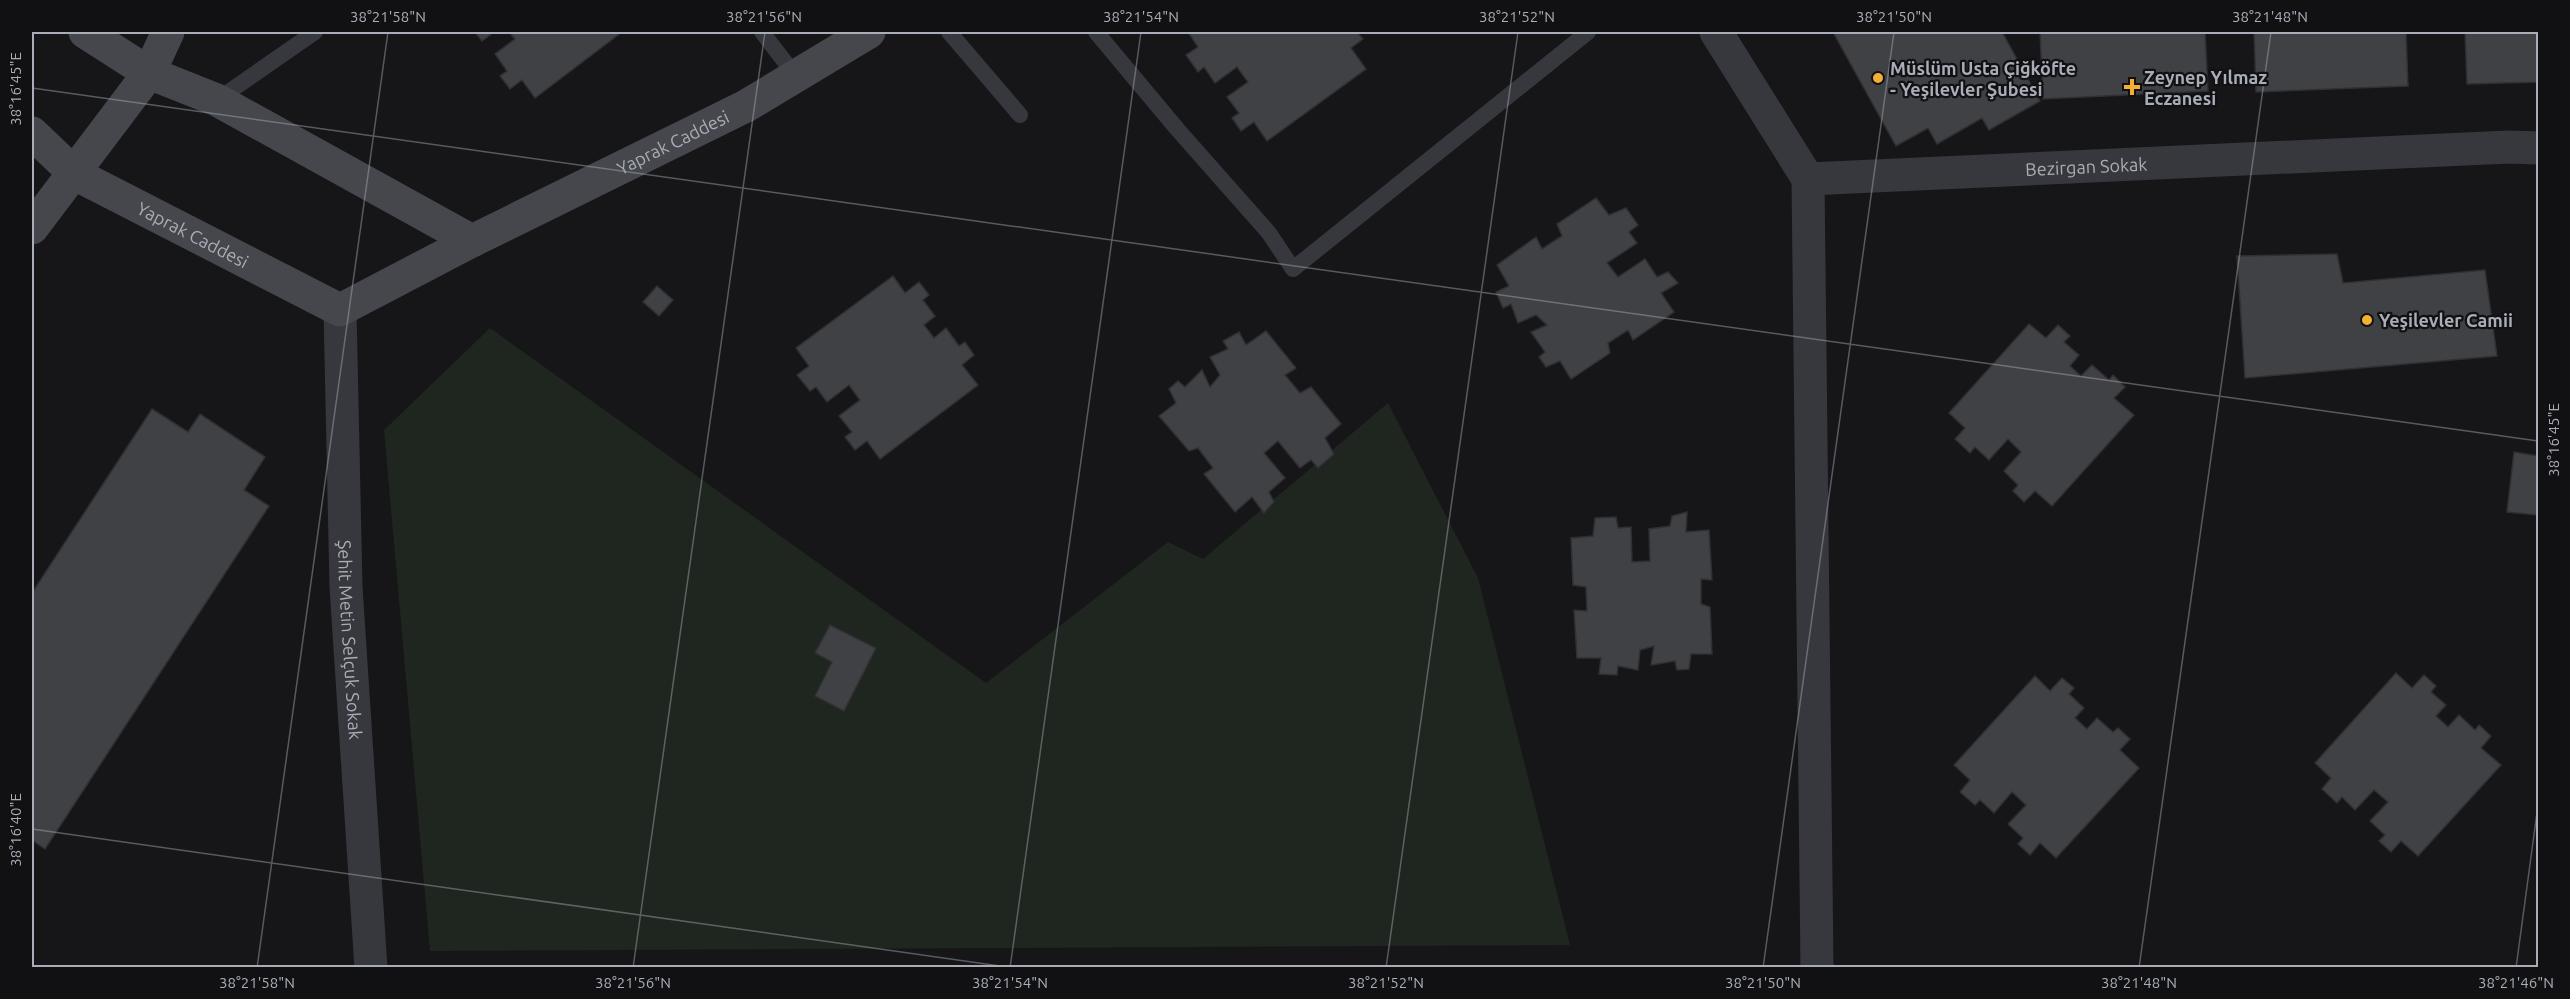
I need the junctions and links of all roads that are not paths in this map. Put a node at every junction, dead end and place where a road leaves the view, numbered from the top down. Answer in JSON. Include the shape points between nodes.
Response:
{"nodes":[{"id":1,"x":85,"y":32,"type":"edge"},
{"id":2,"x":168,"y":32,"type":"edge"},
{"id":3,"x":315,"y":32,"type":"edge"},
{"id":4,"x":762,"y":32,"type":"edge"},
{"id":5,"x":869,"y":32,"type":"edge"},
{"id":6,"x":949,"y":32,"type":"edge"},
{"id":7,"x":1096,"y":32,"type":"edge"},
{"id":8,"x":1588,"y":32,"type":"edge"},
{"id":9,"x":1716,"y":32,"type":"edge"},
{"id":10,"x":149,"y":73,"type":"junction"},
{"id":11,"x":795,"y":75,"type":"junction"},
{"id":12,"x":217,"y":100,"type":"junction"},
{"id":13,"x":1020,"y":115,"type":"dead end"},
{"id":14,"x":32,"y":133,"type":"edge"},
{"id":15,"x":2538,"y":148,"type":"edge"},
{"id":16,"x":75,"y":174,"type":"junction"},
{"id":17,"x":1808,"y":179,"type":"junction"},
{"id":18,"x":32,"y":228,"type":"edge"},
{"id":19,"x":472,"y":241,"type":"junction"},
{"id":20,"x":340,"y":310,"type":"junction"},
{"id":21,"x":371,"y":968,"type":"edge"},
{"id":22,"x":1817,"y":968,"type":"edge"}],
"edges":[{"from":1,"to":10,"type":"street"},
{"from":2,"to":10,"type":"street"},
{"from":3,"to":12,"type":"lane"},
{"from":4,"to":11,"type":"lane"},
{"from":5,"to":11,"type":"street","name":"Yaprak Caddesi"},
{"from":6,"to":13,"type":"lane"},
{"from":7,"to":8,"type":"lane","via":[[1269,233],[1293,269]]},
{"from":9,"to":17,"type":"street"},
{"from":10,"to":12,"type":"street"},
{"from":10,"to":16,"type":"street"},
{"from":11,"to":19,"type":"street","name":"Yaprak Caddesi","via":[[746,106]]},
{"from":12,"to":19,"type":"street"},
{"from":14,"to":16,"type":"street","name":"Yaprak Caddesi"},
{"from":15,"to":17,"type":"street","name":"Bezirgan Sokak"},
{"from":16,"to":18,"type":"street"},
{"from":16,"to":20,"type":"street","name":"Yaprak Caddesi"},
{"from":17,"to":22,"type":"street"},
{"from":19,"to":20,"type":"street","name":"Yaprak Caddesi"},
{"from":20,"to":21,"type":"street","name":"Şehit Metin Selçuk Sokak","via":[[346,587]]}]}
